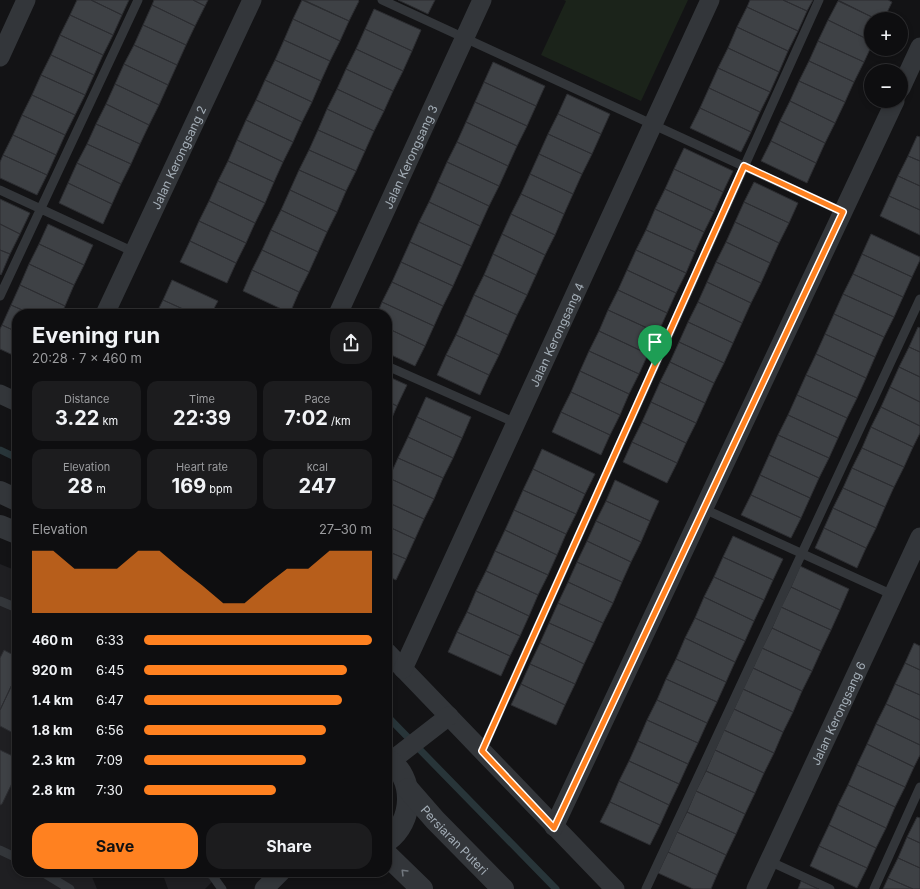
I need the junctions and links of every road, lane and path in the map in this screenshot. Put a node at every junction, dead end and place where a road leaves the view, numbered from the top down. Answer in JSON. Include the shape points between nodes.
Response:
{"nodes":[{"id":1,"x":26,"y":0,"type":"edge"},
{"id":2,"x":138,"y":0,"type":"edge"},
{"id":3,"x":252,"y":0,"type":"edge"},
{"id":4,"x":382,"y":0,"type":"edge"},
{"id":5,"x":482,"y":0,"type":"edge"},
{"id":6,"x":710,"y":0,"type":"edge"},
{"id":7,"x":819,"y":0,"type":"edge"},
{"id":8,"x":465,"y":38,"type":"junction"},
{"id":9,"x":920,"y":48,"type":"edge"},
{"id":10,"x":0,"y":57,"type":"edge"},
{"id":11,"x":908,"y":73,"type":"edge"},
{"id":12,"x":892,"y":108,"type":"edge"},
{"id":13,"x":653,"y":124,"type":"junction"},
{"id":14,"x":744,"y":166,"type":"junction"},
{"id":15,"x":0,"y":190,"type":"edge"},
{"id":16,"x":40,"y":209,"type":"junction"},
{"id":17,"x":843,"y":212,"type":"junction"},
{"id":18,"x":134,"y":252,"type":"junction"},
{"id":19,"x":0,"y":296,"type":"edge"},
{"id":20,"x":920,"y":299,"type":"edge"},
{"id":21,"x":107,"y":309,"type":"edge"},
{"id":22,"x":340,"y":309,"type":"edge"},
{"id":23,"x":392,"y":368,"type":"edge"},
{"id":24,"x":0,"y":394,"type":"edge"},
{"id":25,"x":12,"y":400,"type":"edge"},
{"id":26,"x":516,"y":423,"type":"junction"},
{"id":27,"x":0,"y":492,"type":"edge"},
{"id":28,"x":12,"y":498,"type":"edge"},
{"id":29,"x":704,"y":509,"type":"junction"},
{"id":30,"x":0,"y":526,"type":"edge"},
{"id":31,"x":12,"y":531,"type":"edge"},
{"id":32,"x":920,"y":537,"type":"edge"},
{"id":33,"x":802,"y":553,"type":"junction"},
{"id":34,"x":893,"y":595,"type":"junction"},
{"id":35,"x":0,"y":601,"type":"edge"},
{"id":36,"x":12,"y":606,"type":"edge"},
{"id":37,"x":392,"y":657,"type":"edge"},
{"id":38,"x":403,"y":669,"type":"junction"},
{"id":39,"x":449,"y":716,"type":"junction"},
{"id":40,"x":482,"y":751,"type":"junction"},
{"id":41,"x":395,"y":756,"type":"edge"},
{"id":42,"x":920,"y":787,"type":"edge"},
{"id":43,"x":408,"y":789,"type":"junction"},
{"id":44,"x":554,"y":828,"type":"junction"},
{"id":45,"x":392,"y":838,"type":"edge"},
{"id":46,"x":0,"y":850,"type":"edge"},
{"id":47,"x":12,"y":856,"type":"edge"},
{"id":48,"x":392,"y":860,"type":"edge"},
{"id":49,"x":769,"y":861,"type":"junction"},
{"id":50,"x":50,"y":877,"type":"edge"},
{"id":51,"x":214,"y":877,"type":"edge"},
{"id":52,"x":276,"y":877,"type":"edge"},
{"id":53,"x":70,"y":889,"type":"edge"},
{"id":54,"x":222,"y":889,"type":"edge"},
{"id":55,"x":264,"y":889,"type":"edge"},
{"id":56,"x":422,"y":889,"type":"edge"},
{"id":57,"x":503,"y":889,"type":"edge"},
{"id":58,"x":615,"y":889,"type":"edge"},
{"id":59,"x":646,"y":889,"type":"edge"},
{"id":60,"x":756,"y":889,"type":"edge"},
{"id":61,"x":830,"y":889,"type":"edge"},
{"id":62,"x":874,"y":889,"type":"edge"}],
"edges":[{"from":1,"to":10,"type":"street"},
{"from":2,"to":16,"type":"lane"},
{"from":3,"to":18,"type":"street","name":"Jalan Kerongsang 2"},
{"from":4,"to":8,"type":"lane"},
{"from":5,"to":8,"type":"street","name":"Jalan Kerongsang 3"},
{"from":6,"to":13,"type":"street","name":"Jalan Kerongsang 4"},
{"from":7,"to":14,"type":"lane"},
{"from":8,"to":13,"type":"lane"},
{"from":8,"to":22,"type":"street","name":"Jalan Kerongsang 3"},
{"from":9,"to":11,"type":"street"},
{"from":12,"to":17,"type":"street"},
{"from":13,"to":14,"type":"lane"},
{"from":13,"to":26,"type":"street","name":"Jalan Kerongsang 4"},
{"from":14,"to":17,"type":"lane"},
{"from":14,"to":40,"type":"lane"},
{"from":15,"to":16,"type":"lane"},
{"from":16,"to":18,"type":"lane"},
{"from":16,"to":19,"type":"lane"},
{"from":17,"to":29,"type":"street"},
{"from":18,"to":21,"type":"street","name":"Jalan Kerongsang 2"},
{"from":20,"to":33,"type":"lane"},
{"from":23,"to":26,"type":"lane"},
{"from":24,"to":25,"type":"street"},
{"from":26,"to":38,"type":"street","name":"Jalan Kerongsang 4"},
{"from":27,"to":28,"type":"street"},
{"from":29,"to":33,"type":"lane"},
{"from":29,"to":44,"type":"street"},
{"from":30,"to":31,"type":"street"},
{"from":32,"to":34,"type":"street","name":"Jalan Kerongsang 6"},
{"from":33,"to":34,"type":"lane"},
{"from":33,"to":59,"type":"lane"},
{"from":34,"to":49,"type":"street","name":"Jalan Kerongsang 6"},
{"from":35,"to":36,"type":"lane"},
{"from":37,"to":38,"type":"street"},
{"from":38,"to":39,"type":"street"},
{"from":39,"to":40,"type":"street"},
{"from":39,"to":41,"type":"street"},
{"from":40,"to":44,"type":"street"},
{"from":41,"to":43,"type":"street"},
{"from":42,"to":62,"type":"lane"},
{"from":43,"to":45,"type":"street","via":[[409,807],[404,823]]},
{"from":43,"to":57,"type":"street","name":"Persiaran Puteri"},
{"from":44,"to":58,"type":"street"},
{"from":46,"to":47,"type":"lane"},
{"from":56,"to":48,"type":"street","one_way":true},
{"from":49,"to":60,"type":"street","name":"Jalan Kerongsang 6"},
{"from":49,"to":61,"type":"lane"},
{"from":50,"to":53,"type":"lane"},
{"from":51,"to":54,"type":"lane"},
{"from":52,"to":55,"type":"street"}]}
